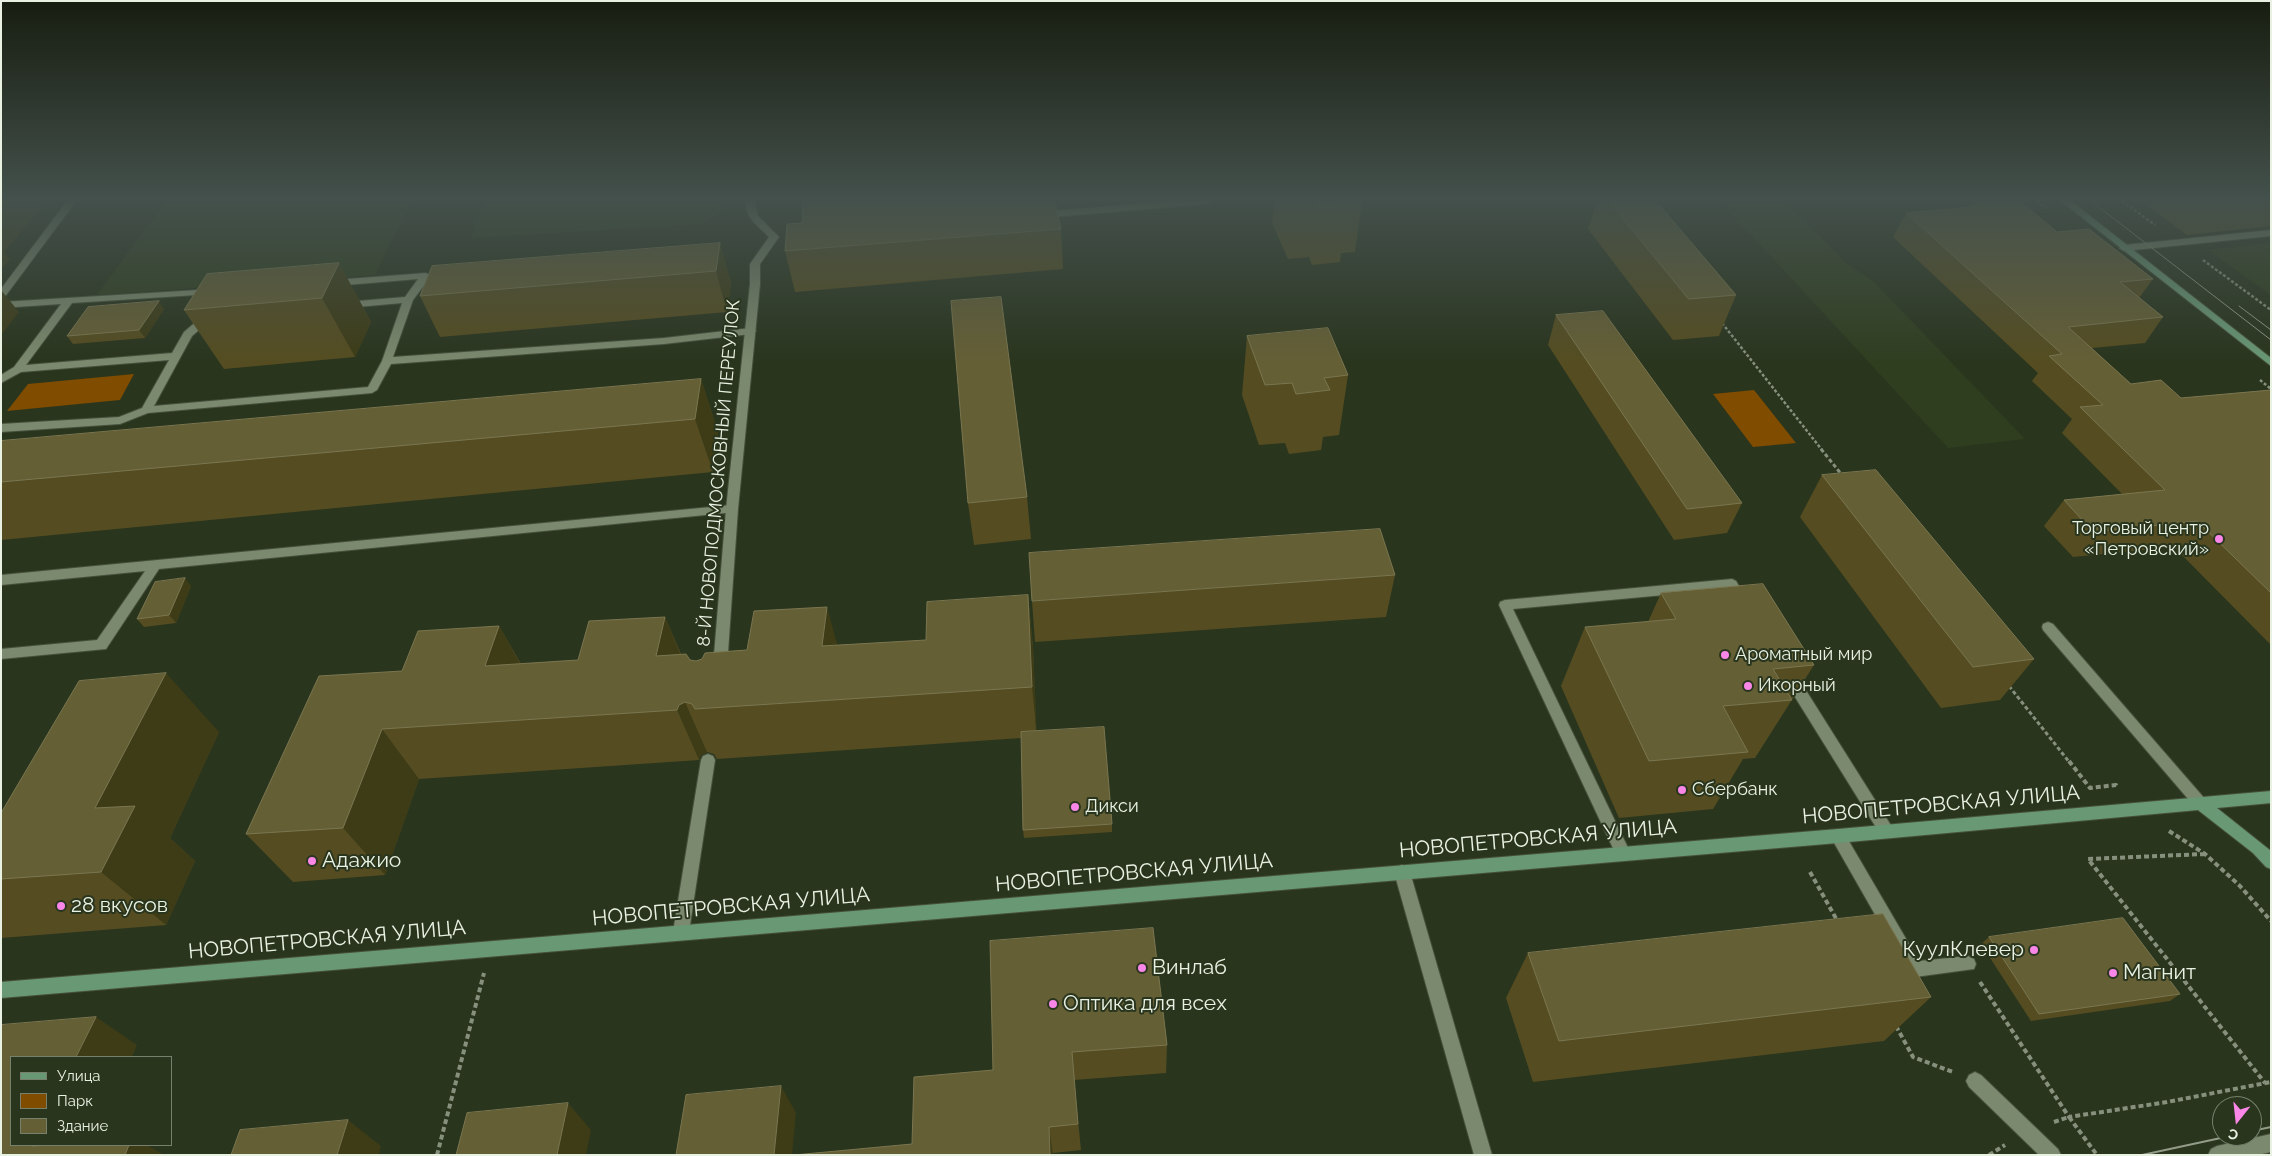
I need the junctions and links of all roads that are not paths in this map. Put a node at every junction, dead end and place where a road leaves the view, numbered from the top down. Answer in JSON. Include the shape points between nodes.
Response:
{"nodes":[{"id":1,"x":32,"y":255,"type":"edge"},
{"id":2,"x":763,"y":255,"type":"edge"},
{"id":3,"x":2133,"y":255,"type":"edge"},
{"id":4,"x":323,"y":284,"type":"edge"},
{"id":5,"x":225,"y":290,"type":"edge"},
{"id":6,"x":1,"y":296,"type":"edge"},
{"id":7,"x":70,"y":300,"type":"junction"},
{"id":8,"x":408,"y":300,"type":"junction"},
{"id":9,"x":1,"y":305,"type":"edge"},
{"id":10,"x":332,"y":306,"type":"edge"},
{"id":11,"x":218,"y":315,"type":"edge"},
{"id":12,"x":751,"y":331,"type":"junction"},
{"id":13,"x":176,"y":356,"type":"junction"},
{"id":14,"x":387,"y":361,"type":"junction"},
{"id":15,"x":2271,"y":364,"type":"edge"},
{"id":16,"x":18,"y":368,"type":"junction"},
{"id":17,"x":1,"y":380,"type":"edge"},
{"id":18,"x":146,"y":410,"type":"junction"},
{"id":19,"x":1,"y":428,"type":"edge"},
{"id":20,"x":732,"y":509,"type":"junction"},
{"id":21,"x":155,"y":565,"type":"junction"},
{"id":22,"x":1,"y":580,"type":"edge"},
{"id":23,"x":1747,"y":609,"type":"edge"},
{"id":24,"x":2048,"y":627,"type":"dead end"},
{"id":25,"x":1,"y":654,"type":"edge"},
{"id":26,"x":1784,"y":667,"type":"edge"},
{"id":27,"x":719,"y":675,"type":"edge"},
{"id":28,"x":708,"y":760,"type":"dead end"},
{"id":29,"x":2271,"y":797,"type":"edge"},
{"id":30,"x":2200,"y":802,"type":"junction"},
{"id":31,"x":1887,"y":832,"type":"junction"},
{"id":32,"x":1838,"y":836,"type":"junction"},
{"id":33,"x":1623,"y":854,"type":"junction"},
{"id":34,"x":2271,"y":862,"type":"edge"},
{"id":35,"x":1402,"y":872,"type":"junction"},
{"id":36,"x":680,"y":932,"type":"junction"},
{"id":37,"x":1968,"y":964,"type":"road end"},
{"id":38,"x":1,"y":990,"type":"edge"},
{"id":39,"x":1975,"y":1081,"type":"road end"},
{"id":40,"x":2271,"y":1143,"type":"edge"},
{"id":41,"x":1483,"y":1155,"type":"edge"},
{"id":42,"x":2052,"y":1155,"type":"edge"},
{"id":43,"x":2217,"y":1155,"type":"edge"}],
"edges":[{"from":1,"to":6,"type":"street"},
{"from":2,"to":12,"type":"street","name":"8-Й НОВОПОДМОСКОВНЫЙ ПЕРЕУЛОК","via":[[755,264]]},
{"from":3,"to":15,"type":"street"},
{"from":4,"to":8,"type":"street","via":[[426,276]]},
{"from":5,"to":7,"type":"street"},
{"from":7,"to":9,"type":"street"},
{"from":7,"to":16,"type":"street"},
{"from":8,"to":10,"type":"street"},
{"from":8,"to":14,"type":"street"},
{"from":11,"to":13,"type":"street","via":[[208,316],[188,334]]},
{"from":12,"to":14,"type":"street"},
{"from":12,"to":20,"type":"street","name":"8-Й НОВОПОДМОСКОВНЫЙ ПЕРЕУЛОК"},
{"from":13,"to":16,"type":"street"},
{"from":13,"to":18,"type":"street"},
{"from":14,"to":18,"type":"street","via":[[372,390]]},
{"from":16,"to":17,"type":"street"},
{"from":18,"to":19,"type":"street","via":[[120,420]]},
{"from":20,"to":21,"type":"street"},
{"from":20,"to":27,"type":"street","name":"8-Й НОВОПОДМОСКОВНЫЙ ПЕРЕУЛОК"},
{"from":21,"to":22,"type":"street"},
{"from":21,"to":25,"type":"street","via":[[101,645]]},
{"from":23,"to":33,"type":"street","via":[[1732,584],[1505,605]]},
{"from":24,"to":30,"type":"street"},
{"from":26,"to":31,"type":"street"},
{"from":28,"to":36,"type":"street"},
{"from":29,"to":30,"type":"street","name":"НОВОПЕТРОВСКАЯ УЛИЦА"},
{"from":30,"to":31,"type":"street","name":"НОВОПЕТРОВСКАЯ УЛИЦА"},
{"from":30,"to":34,"type":"street"},
{"from":31,"to":32,"type":"street","name":"НОВОПЕТРОВСКАЯ УЛИЦА"},
{"from":32,"to":33,"type":"street","name":"НОВОПЕТРОВСКАЯ УЛИЦА"},
{"from":32,"to":37,"type":"street","via":[[1915,969]]},
{"from":33,"to":35,"type":"street","name":"НОВОПЕТРОВСКАЯ УЛИЦА"},
{"from":35,"to":36,"type":"street","name":"НОВОПЕТРОВСКАЯ УЛИЦА"},
{"from":35,"to":41,"type":"street"},
{"from":36,"to":38,"type":"street","name":"НОВОПЕТРОВСКАЯ УЛИЦА"},
{"from":39,"to":42,"type":"street"},
{"from":40,"to":43,"type":"street"}]}
